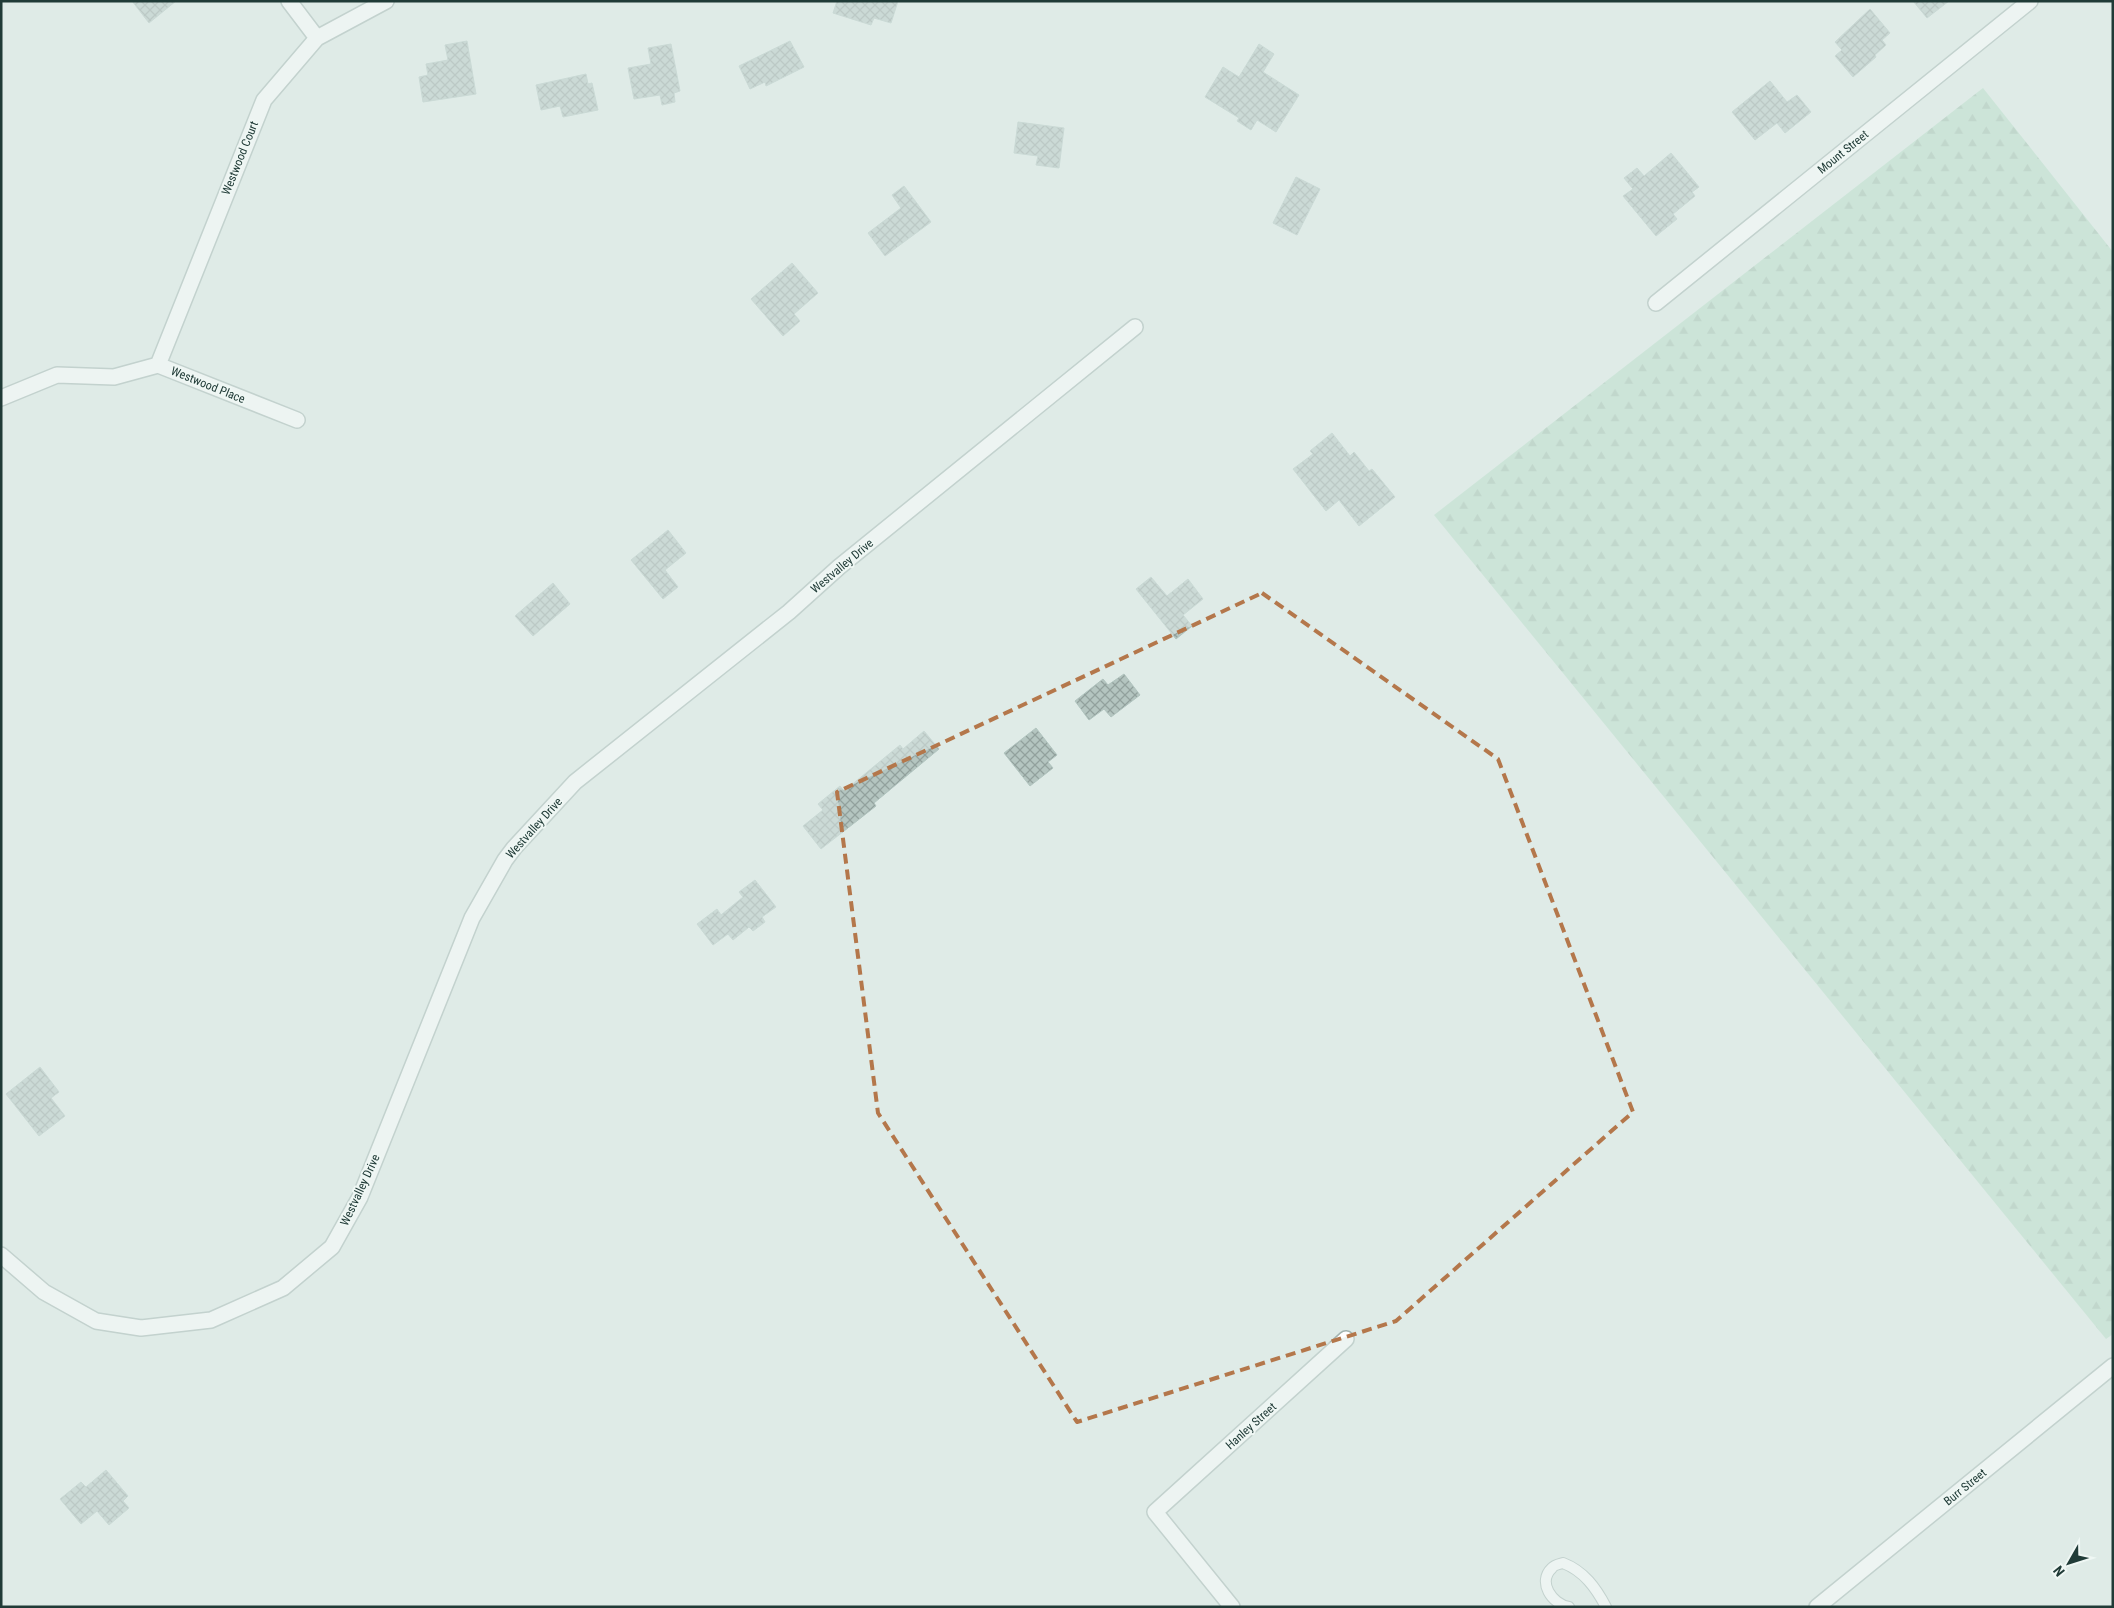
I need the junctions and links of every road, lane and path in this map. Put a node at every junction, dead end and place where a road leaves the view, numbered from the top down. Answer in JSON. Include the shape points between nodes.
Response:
{"nodes":[{"id":1,"x":289,"y":1,"type":"edge"},
{"id":2,"x":386,"y":1,"type":"edge"},
{"id":3,"x":2030,"y":1,"type":"edge"},
{"id":4,"x":317,"y":38,"type":"junction"},
{"id":5,"x":1656,"y":303,"type":"dead end"},
{"id":6,"x":1135,"y":327,"type":"dead end"},
{"id":7,"x":158,"y":364,"type":"junction"},
{"id":8,"x":1,"y":398,"type":"edge"},
{"id":9,"x":297,"y":420,"type":"dead end"},
{"id":10,"x":1,"y":1255,"type":"edge"},
{"id":11,"x":1346,"y":1339,"type":"dead end"},
{"id":12,"x":2113,"y":1366,"type":"edge"},
{"id":13,"x":1232,"y":1607,"type":"edge"},
{"id":14,"x":1569,"y":1607,"type":"edge"},
{"id":15,"x":1606,"y":1607,"type":"edge"},
{"id":16,"x":1817,"y":1607,"type":"edge"}],
"edges":[{"from":1,"to":4,"type":"street"},
{"from":2,"to":4,"type":"street","name":"Westwood Court"},
{"from":3,"to":5,"type":"street","name":"Mount Street"},
{"from":4,"to":7,"type":"street","name":"Westwood Court","via":[[264,100]]},
{"from":6,"to":10,"type":"street","name":"Westvalley Drive","via":[[839,567],[789,612],[575,782],[514,848],[472,918],[360,1196],[332,1247],[283,1288],[211,1320],[141,1328],[96,1321],[44,1292]]},
{"from":7,"to":8,"type":"street","name":"Westwood Place","via":[[114,377],[57,375]]},
{"from":7,"to":9,"type":"street","name":"Westwood Place"},
{"from":11,"to":13,"type":"street","name":"Hanley Street","via":[[1155,1512]]},
{"from":12,"to":16,"type":"street","name":"Burr Street"},
{"from":14,"to":15,"type":"lane","via":[[1561,1606],[1550,1597],[1546,1583],[1552,1567],[1563,1563],[1575,1568],[1596,1588]]}]}
